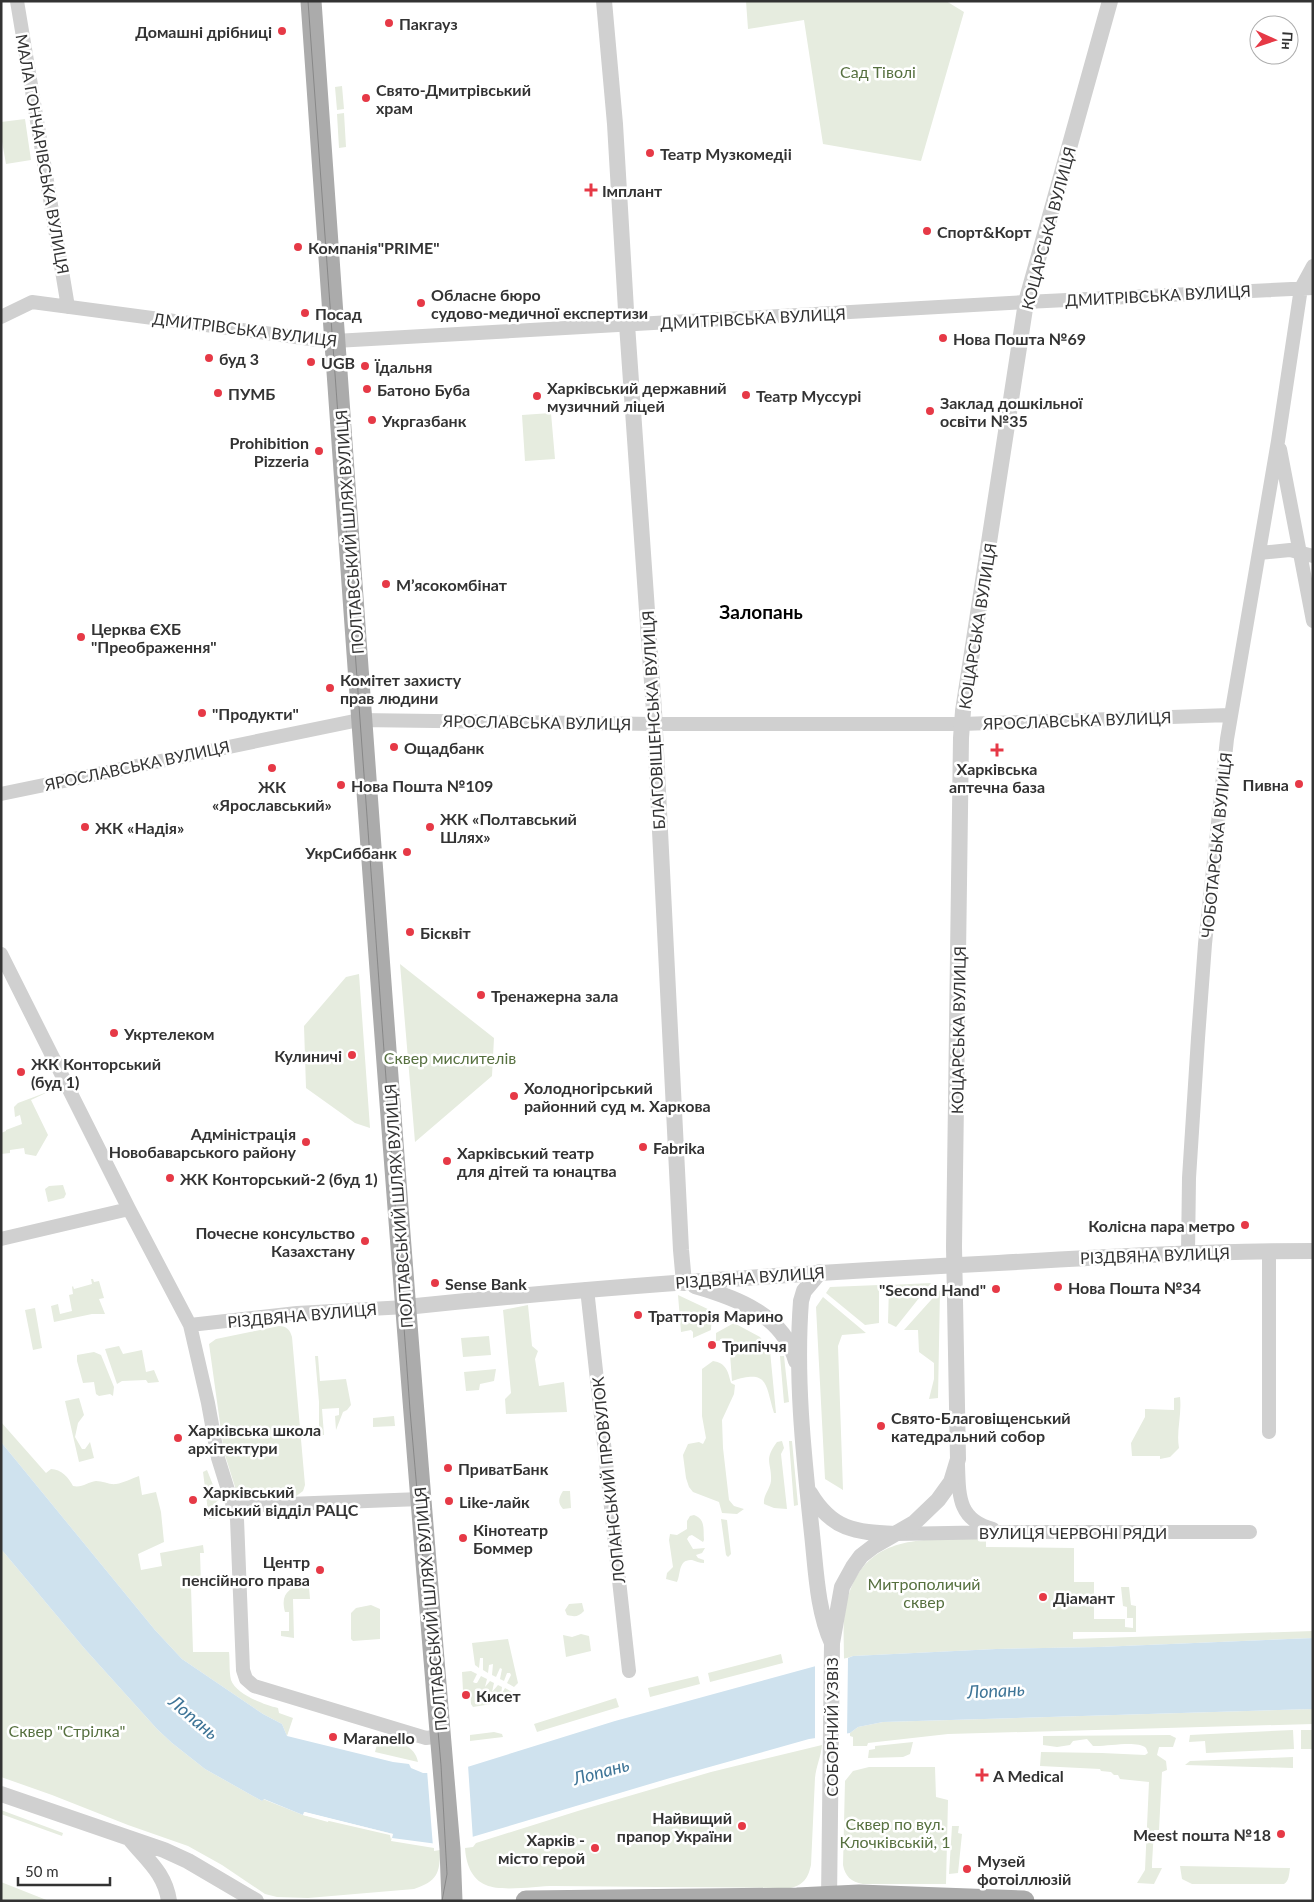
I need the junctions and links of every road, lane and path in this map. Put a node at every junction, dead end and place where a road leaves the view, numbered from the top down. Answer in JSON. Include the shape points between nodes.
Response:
{"nodes":[{"id":1,"x":17,"y":1,"type":"edge"},
{"id":2,"x":311,"y":1,"type":"edge"},
{"id":3,"x":604,"y":1,"type":"edge"},
{"id":4,"x":1110,"y":1,"type":"edge"},
{"id":5,"x":1313,"y":266,"type":"edge"},
{"id":6,"x":1307,"y":288,"type":"edge"},
{"id":7,"x":1026,"y":302,"type":"junction"},
{"id":8,"x":68,"y":307,"type":"junction"},
{"id":9,"x":1,"y":317,"type":"edge"},
{"id":10,"x":627,"y":326,"type":"junction"},
{"id":11,"x":336,"y":341,"type":"junction"},
{"id":12,"x":1278,"y":441,"type":"junction"},
{"id":13,"x":1260,"y":553,"type":"junction"},
{"id":14,"x":1306,"y":554,"type":"edge"},
{"id":15,"x":1313,"y":621,"type":"edge"},
{"id":16,"x":1230,"y":715,"type":"junction"},
{"id":17,"x":362,"y":720,"type":"junction"},
{"id":18,"x":654,"y":724,"type":"junction"},
{"id":19,"x":962,"y":724,"type":"junction"},
{"id":20,"x":1,"y":794,"type":"edge"},
{"id":21,"x":1,"y":954,"type":"edge"},
{"id":22,"x":128,"y":1209,"type":"junction"},
{"id":23,"x":1,"y":1239,"type":"edge"},
{"id":24,"x":1269,"y":1251,"type":"junction"},
{"id":25,"x":1313,"y":1251,"type":"edge"},
{"id":26,"x":1188,"y":1253,"type":"junction"},
{"id":27,"x":955,"y":1265,"type":"junction"},
{"id":28,"x":820,"y":1272,"type":"junction"},
{"id":29,"x":684,"y":1283,"type":"junction"},
{"id":30,"x":587,"y":1288,"type":"junction"},
{"id":31,"x":406,"y":1307,"type":"junction"},
{"id":32,"x":190,"y":1325,"type":"junction"},
{"id":33,"x":799,"y":1373,"type":"junction"},
{"id":34,"x":1269,"y":1432,"type":"dead end"},
{"id":35,"x":958,"y":1459,"type":"junction"},
{"id":36,"x":808,"y":1489,"type":"junction"},
{"id":37,"x":420,"y":1499,"type":"junction"},
{"id":38,"x":234,"y":1506,"type":"junction"},
{"id":39,"x":1001,"y":1532,"type":"junction"},
{"id":40,"x":1250,"y":1532,"type":"dead end"},
{"id":41,"x":895,"y":1534,"type":"junction"},
{"id":42,"x":832,"y":1643,"type":"junction"},
{"id":43,"x":629,"y":1671,"type":"dead end"},
{"id":44,"x":441,"y":1736,"type":"junction"},
{"id":45,"x":1,"y":1794,"type":"edge"},
{"id":46,"x":130,"y":1839,"type":"junction"},
{"id":47,"x":829,"y":1898,"type":"edge"},
{"id":48,"x":854,"y":1898,"type":"edge"},
{"id":49,"x":169,"y":1901,"type":"edge"},
{"id":50,"x":256,"y":1901,"type":"edge"},
{"id":51,"x":452,"y":1901,"type":"edge"},
{"id":52,"x":526,"y":1901,"type":"edge"},
{"id":53,"x":1024,"y":1901,"type":"edge"}],
"edges":[{"from":1,"to":8,"type":"street","name":"МАЛА ГОНЧАРІВСЬКА ВУЛИЦЯ"},
{"from":2,"to":11,"type":"main road","name":"ПОЛТАВСЬКИЙ ШЛЯХ ВУЛИЦЯ"},
{"from":3,"to":10,"type":"street","name":"БЛАГОВІЩЕНСЬКА ВУЛИЦЯ"},
{"from":4,"to":7,"type":"street","name":"КОЦАРСЬКА ВУЛИЦЯ"},
{"from":5,"to":6,"type":"street","name":"ЧОБОТАРСЬКА ВУЛИЦЯ"},
{"from":6,"to":7,"type":"street","name":"ДМИТРІВСЬКА ВУЛИЦЯ"},
{"from":6,"to":12,"type":"street","name":"ЧОБОТАРСЬКА ВУЛИЦЯ"},
{"from":7,"to":10,"type":"street","name":"ДМИТРІВСЬКА ВУЛИЦЯ"},
{"from":7,"to":19,"type":"street","name":"КОЦАРСЬКА ВУЛИЦЯ"},
{"from":8,"to":9,"type":"street","name":"ДМИТРІВСЬКА ВУЛИЦЯ","via":[[32,302]]},
{"from":8,"to":11,"type":"street","name":"ДМИТРІВСЬКА ВУЛИЦЯ"},
{"from":10,"to":11,"type":"street","name":"ДМИТРІВСЬКА ВУЛИЦЯ"},
{"from":10,"to":18,"type":"street","name":"БЛАГОВІЩЕНСЬКА ВУЛИЦЯ"},
{"from":11,"to":17,"type":"main road","name":"ПОЛТАВСЬКИЙ ШЛЯХ ВУЛИЦЯ"},
{"from":12,"to":13,"type":"street","name":"ЧОБОТАРСЬКА ВУЛИЦЯ"},
{"from":12,"to":14,"type":"street","name":"ЧОБОТАРСЬКА ВУЛИЦЯ"},
{"from":13,"to":14,"type":"street","via":[[1290,550]]},
{"from":13,"to":16,"type":"street","name":"ЧОБОТАРСЬКА ВУЛИЦЯ"},
{"from":14,"to":15,"type":"street","name":"ЧОБОТАРСЬКА ВУЛИЦЯ"},
{"from":16,"to":19,"type":"street","name":"ЯРОСЛАВСЬКА ВУЛИЦЯ"},
{"from":16,"to":26,"type":"street","name":"ЧОБОТАРСЬКА ВУЛИЦЯ","via":[[1198,1028]]},
{"from":17,"to":18,"type":"street","name":"ЯРОСЛАВСЬКА ВУЛИЦЯ"},
{"from":17,"to":20,"type":"street","name":"ЯРОСЛАВСЬКА ВУЛИЦЯ"},
{"from":17,"to":31,"type":"main road","name":"ПОЛТАВСЬКИЙ ШЛЯХ ВУЛИЦЯ"},
{"from":18,"to":19,"type":"street","name":"ЯРОСЛАВСЬКА ВУЛИЦЯ"},
{"from":18,"to":29,"type":"street","name":"БЛАГОВІЩЕНСЬКА ВУЛИЦЯ"},
{"from":19,"to":27,"type":"street","name":"КОЦАРСЬКА ВУЛИЦЯ"},
{"from":21,"to":22,"type":"street"},
{"from":22,"to":23,"type":"street"},
{"from":22,"to":32,"type":"street"},
{"from":24,"to":25,"type":"street","name":"РІЗДВЯНА ВУЛИЦЯ"},
{"from":24,"to":26,"type":"street","name":"РІЗДВЯНА ВУЛИЦЯ"},
{"from":24,"to":34,"type":"street"},
{"from":26,"to":27,"type":"street","name":"РІЗДВЯНА ВУЛИЦЯ"},
{"from":27,"to":28,"type":"street","name":"РІЗДВЯНА ВУЛИЦЯ"},
{"from":27,"to":35,"type":"street","name":"КОЦАРСЬКА ВУЛИЦЯ"},
{"from":28,"to":29,"type":"street","name":"РІЗДВЯНА ВУЛИЦЯ"},
{"from":28,"to":33,"type":"street","via":[[804,1291],[801,1302]]},
{"from":29,"to":30,"type":"street","name":"РІЗДВЯНА ВУЛИЦЯ"},
{"from":29,"to":33,"type":"street","via":[[728,1296],[774,1323],[792,1348]]},
{"from":30,"to":31,"type":"street","name":"РІЗДВЯНА ВУЛИЦЯ"},
{"from":30,"to":43,"type":"street","name":"ЛОПАНСЬКИЙ ПРОВУЛОК"},
{"from":31,"to":32,"type":"street","name":"РІЗДВЯНА ВУЛИЦЯ","via":[[297,1313]]},
{"from":31,"to":37,"type":"main road","name":"ПОЛТАВСЬКИЙ ШЛЯХ ВУЛИЦЯ"},
{"from":32,"to":38,"type":"street","via":[[218,1458]]},
{"from":33,"to":36,"type":"street"},
{"from":35,"to":39,"type":"street","via":[[960,1499],[967,1514],[979,1524]]},
{"from":35,"to":41,"type":"street","name":"КОЦАРСЬКА ВУЛИЦЯ","via":[[951,1482],[938,1500],[914,1523]]},
{"from":36,"to":41,"type":"street","via":[[822,1511],[840,1524],[854,1530]]},
{"from":36,"to":42,"type":"street","via":[[824,1625]]},
{"from":37,"to":38,"type":"street"},
{"from":37,"to":44,"type":"main road","name":"ПОЛТАВСЬКИЙ ШЛЯХ ВУЛИЦЯ"},
{"from":38,"to":44,"type":"street","via":[[243,1670],[248,1683],[426,1738]]},
{"from":39,"to":40,"type":"street","name":"ВУЛИЦЯ ЧЕРВОНІ РЯДИ"},
{"from":39,"to":41,"type":"street","name":"ВУЛИЦЯ ЧЕРВОНІ РЯДИ"},
{"from":41,"to":42,"type":"street","name":"КОЦАРСЬКА ВУЛИЦЯ","via":[[861,1556],[847,1576],[840,1593]]},
{"from":42,"to":47,"type":"street","name":"СОБОРНИЙ УЗВІЗ"},
{"from":44,"to":51,"type":"main road","name":"ПОЛТАВСЬКИЙ ШЛЯХ ВУЛИЦЯ"},
{"from":45,"to":46,"type":"street"},
{"from":46,"to":49,"type":"street","via":[[163,1879]]},
{"from":46,"to":50,"type":"street","via":[[180,1857]]},
{"from":47,"to":48,"type":"main road"},
{"from":47,"to":52,"type":"main road"},
{"from":48,"to":53,"type":"main road"}]}
